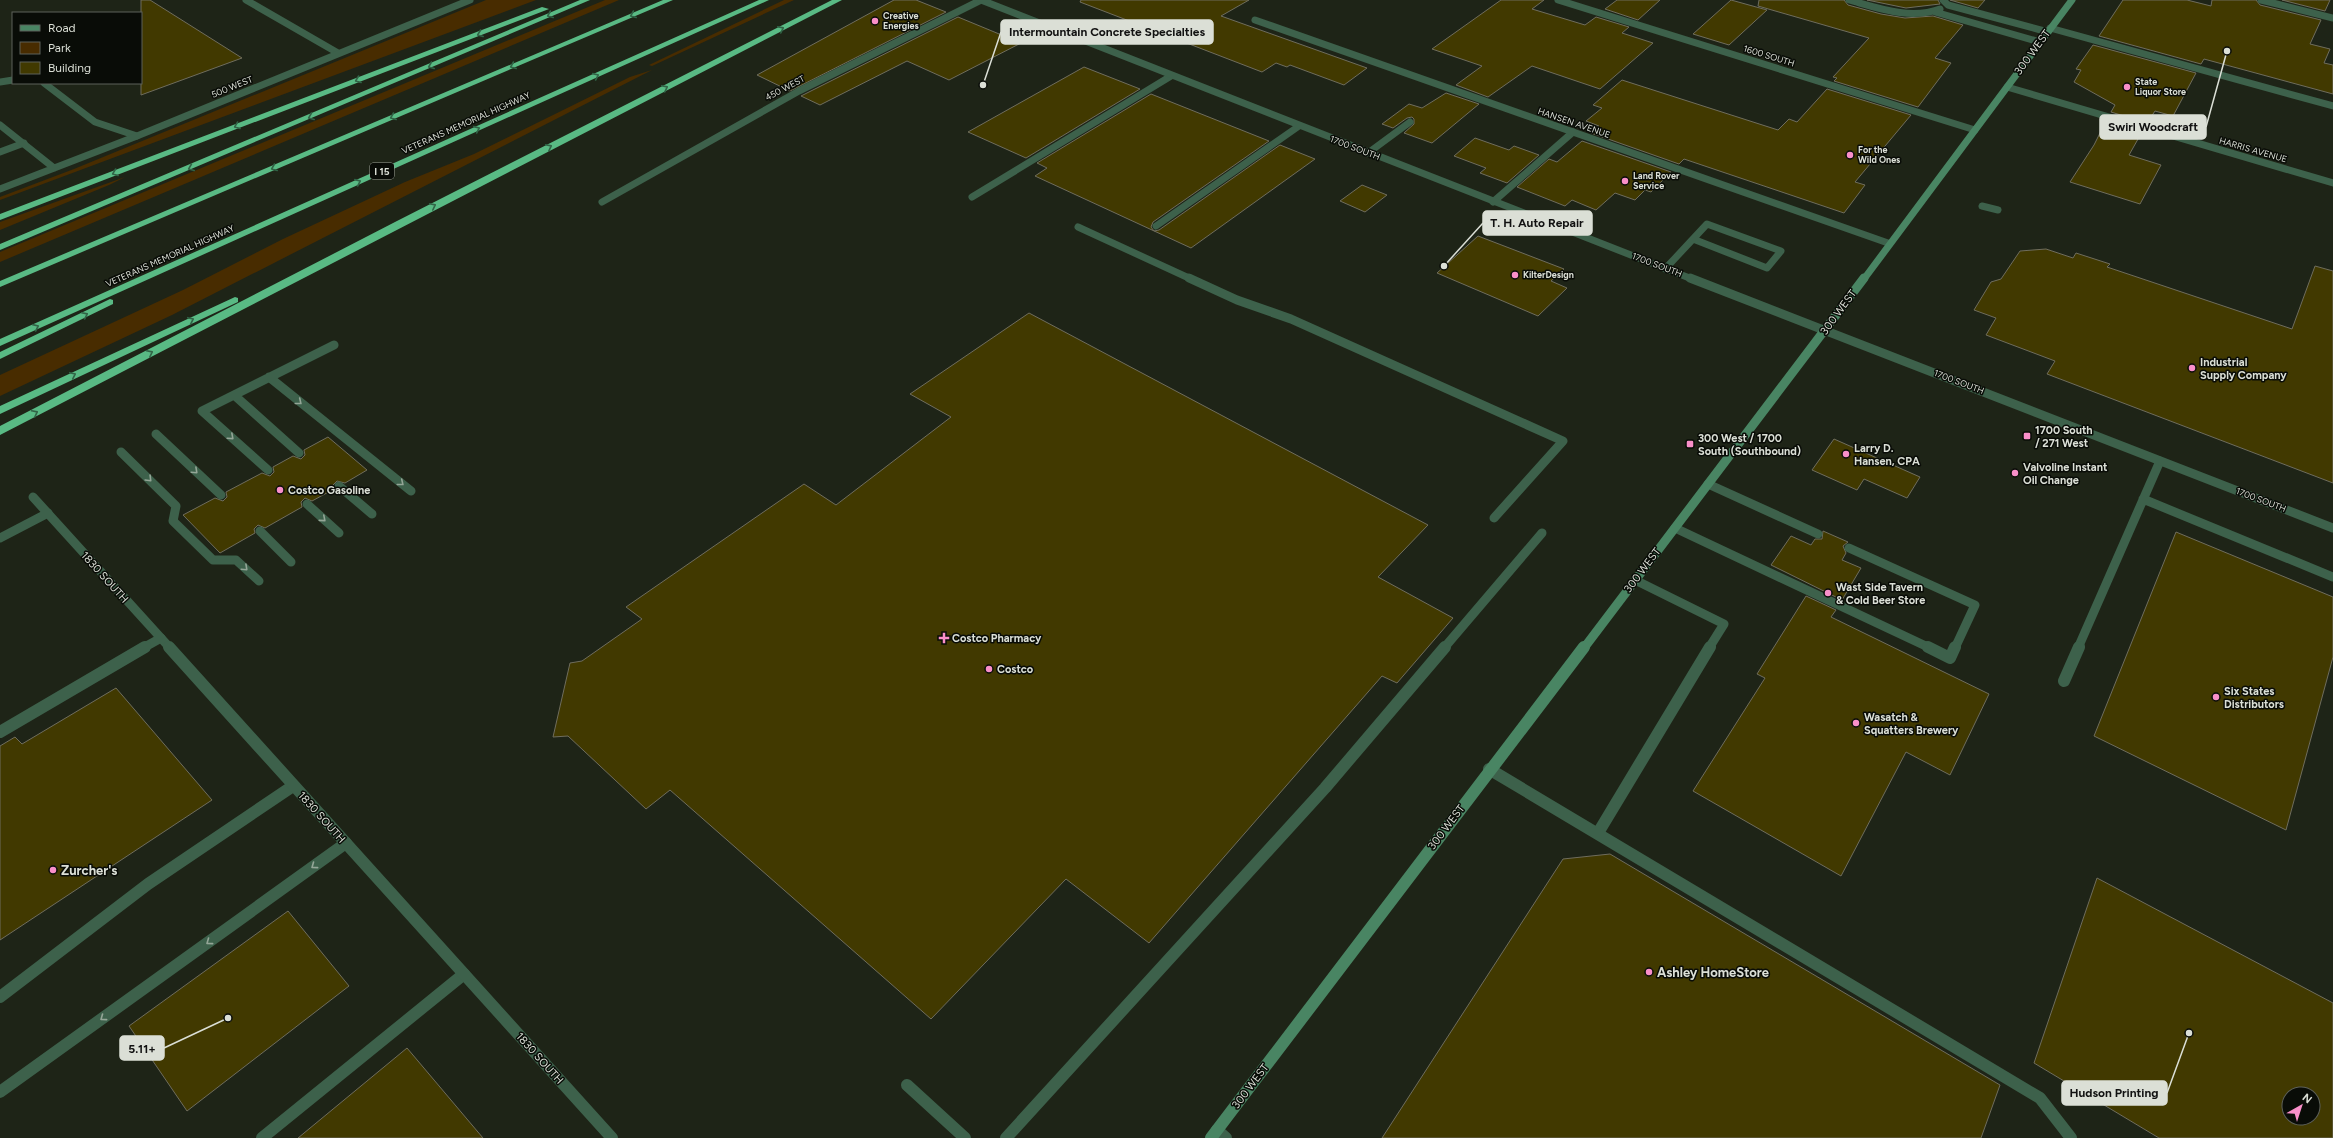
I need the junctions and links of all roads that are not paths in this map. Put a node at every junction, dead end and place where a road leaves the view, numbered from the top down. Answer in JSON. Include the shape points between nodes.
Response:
{"nodes":[{"id":1,"x":246,"y":0,"type":"edge"},
{"id":2,"x":470,"y":0,"type":"edge"},
{"id":3,"x":568,"y":0,"type":"edge"},
{"id":4,"x":586,"y":0,"type":"edge"},
{"id":5,"x":669,"y":0,"type":"edge"},
{"id":6,"x":765,"y":0,"type":"edge"},
{"id":7,"x":838,"y":0,"type":"edge"},
{"id":8,"x":981,"y":0,"type":"edge"},
{"id":9,"x":1558,"y":0,"type":"edge"},
{"id":10,"x":1849,"y":0,"type":"edge"},
{"id":11,"x":1943,"y":0,"type":"edge"},
{"id":12,"x":2072,"y":0,"type":"edge"},
{"id":13,"x":2261,"y":0,"type":"edge"},
{"id":14,"x":1948,"y":5,"type":"junction"},
{"id":15,"x":1935,"y":12,"type":"junction"},
{"id":16,"x":2333,"y":18,"type":"edge"},
{"id":17,"x":1255,"y":20,"type":"dead end"},
{"id":18,"x":2049,"y":30,"type":"junction"},
{"id":19,"x":2040,"y":42,"type":"junction"},
{"id":20,"x":338,"y":53,"type":"junction"},
{"id":21,"x":1171,"y":76,"type":"junction"},
{"id":22,"x":12,"y":80,"type":"edge"},
{"id":23,"x":0,"y":82,"type":"edge"},
{"id":24,"x":45,"y":84,"type":"edge"},
{"id":25,"x":2007,"y":87,"type":"junction"},
{"id":26,"x":2333,"y":106,"type":"edge"},
{"id":27,"x":1410,"y":122,"type":"dead end"},
{"id":28,"x":0,"y":124,"type":"edge"},
{"id":29,"x":1298,"y":126,"type":"junction"},
{"id":30,"x":1975,"y":130,"type":"junction"},
{"id":31,"x":1573,"y":132,"type":"junction"},
{"id":32,"x":137,"y":136,"type":"junction"},
{"id":33,"x":24,"y":143,"type":"junction"},
{"id":34,"x":0,"y":152,"type":"edge"},
{"id":35,"x":1368,"y":153,"type":"junction"},
{"id":36,"x":54,"y":168,"type":"junction"},
{"id":37,"x":2333,"y":183,"type":"edge"},
{"id":38,"x":0,"y":189,"type":"edge"},
{"id":39,"x":339,"y":191,"type":"junction"},
{"id":40,"x":972,"y":197,"type":"dead end"},
{"id":41,"x":602,"y":202,"type":"dead end"},
{"id":42,"x":1493,"y":202,"type":"junction"},
{"id":43,"x":1982,"y":206,"type":"dead end"},
{"id":44,"x":1998,"y":210,"type":"dead end"},
{"id":45,"x":0,"y":217,"type":"edge"},
{"id":46,"x":398,"y":224,"type":"junction"},
{"id":47,"x":1156,"y":226,"type":"dead end"},
{"id":48,"x":1078,"y":227,"type":"dead end"},
{"id":49,"x":1692,"y":239,"type":"junction"},
{"id":50,"x":1888,"y":243,"type":"junction"},
{"id":51,"x":0,"y":247,"type":"edge"},
{"id":52,"x":1665,"y":269,"type":"junction"},
{"id":53,"x":0,"y":284,"type":"edge"},
{"id":54,"x":1824,"y":330,"type":"junction"},
{"id":55,"x":0,"y":344,"type":"edge"},
{"id":56,"x":334,"y":345,"type":"dead end"},
{"id":57,"x":0,"y":356,"type":"edge"},
{"id":58,"x":269,"y":377,"type":"junction"},
{"id":59,"x":234,"y":395,"type":"junction"},
{"id":60,"x":0,"y":410,"type":"edge"},
{"id":61,"x":0,"y":431,"type":"edge"},
{"id":62,"x":156,"y":434,"type":"dead end"},
{"id":63,"x":121,"y":452,"type":"dead end"},
{"id":64,"x":299,"y":452,"type":"dead end"},
{"id":65,"x":2160,"y":461,"type":"junction"},
{"id":66,"x":268,"y":470,"type":"dead end"},
{"id":67,"x":1708,"y":484,"type":"junction"},
{"id":68,"x":339,"y":486,"type":"dead end"},
{"id":69,"x":411,"y":491,"type":"dead end"},
{"id":70,"x":221,"y":495,"type":"dead end"},
{"id":71,"x":33,"y":497,"type":"dead end"},
{"id":72,"x":2143,"y":499,"type":"junction"},
{"id":73,"x":306,"y":504,"type":"dead end"},
{"id":74,"x":48,"y":513,"type":"junction"},
{"id":75,"x":372,"y":514,"type":"dead end"},
{"id":76,"x":1494,"y":518,"type":"dead end"},
{"id":77,"x":1675,"y":528,"type":"junction"},
{"id":78,"x":2333,"y":528,"type":"edge"},
{"id":79,"x":260,"y":531,"type":"dead end"},
{"id":80,"x":1542,"y":532,"type":"dead end"},
{"id":81,"x":339,"y":533,"type":"dead end"},
{"id":82,"x":1818,"y":534,"type":"dead end"},
{"id":83,"x":0,"y":538,"type":"edge"},
{"id":84,"x":1849,"y":548,"type":"dead end"},
{"id":85,"x":291,"y":562,"type":"dead end"},
{"id":86,"x":2333,"y":577,"type":"edge"},
{"id":87,"x":1635,"y":580,"type":"junction"},
{"id":88,"x":258,"y":581,"type":"dead end"},
{"id":89,"x":160,"y":638,"type":"junction"},
{"id":90,"x":2064,"y":682,"type":"dead end"},
{"id":91,"x":0,"y":732,"type":"edge"},
{"id":92,"x":1489,"y":769,"type":"junction"},
{"id":93,"x":294,"y":786,"type":"junction"},
{"id":94,"x":1598,"y":833,"type":"junction"},
{"id":95,"x":346,"y":843,"type":"junction"},
{"id":96,"x":464,"y":974,"type":"junction"},
{"id":97,"x":0,"y":997,"type":"edge"},
{"id":98,"x":907,"y":1085,"type":"dead end"},
{"id":99,"x":0,"y":1092,"type":"edge"},
{"id":100,"x":1218,"y":1135,"type":"edge"},
{"id":101,"x":262,"y":1138,"type":"edge"},
{"id":102,"x":612,"y":1138,"type":"edge"},
{"id":103,"x":965,"y":1138,"type":"edge"},
{"id":104,"x":1006,"y":1138,"type":"edge"},
{"id":105,"x":2071,"y":1138,"type":"edge"}],
"edges":[{"from":1,"to":20,"type":"street"},
{"from":2,"to":20,"type":"street","name":"500 WEST"},
{"from":3,"to":45,"type":"highway","one_way":true},
{"from":4,"to":51,"type":"highway","one_way":true},
{"from":5,"to":53,"type":"highway","one_way":true},
{"from":39,"to":6,"type":"highway","name":"VETERANS MEMORIAL HIGHWAY","number":"I 15","one_way":true},
{"from":46,"to":7,"type":"highway","one_way":true},
{"from":8,"to":21,"type":"street","name":"1700 SOUTH"},
{"from":8,"to":41,"type":"street","name":"450 WEST","via":[[799,91]]},
{"from":9,"to":30,"type":"street","name":"1600 SOUTH"},
{"from":10,"to":15,"type":"street","via":[[1885,10]]},
{"from":11,"to":14,"type":"street"},
{"from":12,"to":18,"type":"main road","name":"300 WEST"},
{"from":13,"to":16,"type":"street"},
{"from":14,"to":15,"type":"street"},
{"from":14,"to":18,"type":"street"},
{"from":15,"to":19,"type":"street"},
{"from":17,"to":31,"type":"street","name":"HANSEN AVENUE"},
{"from":18,"to":19,"type":"main road","name":"300 WEST"},
{"from":18,"to":26,"type":"street"},
{"from":19,"to":25,"type":"main road","name":"300 WEST"},
{"from":20,"to":32,"type":"street","name":"500 WEST"},
{"from":21,"to":29,"type":"street","name":"1700 SOUTH"},
{"from":21,"to":40,"type":"street"},
{"from":22,"to":23,"type":"street"},
{"from":24,"to":32,"type":"street","via":[[95,122]]},
{"from":25,"to":30,"type":"main road","name":"300 WEST"},
{"from":25,"to":37,"type":"street","name":"HARRIS AVENUE"},
{"from":27,"to":35,"type":"street"},
{"from":28,"to":33,"type":"street"},
{"from":29,"to":35,"type":"street","name":"1700 SOUTH"},
{"from":29,"to":47,"type":"street"},
{"from":30,"to":50,"type":"main road","name":"300 WEST"},
{"from":31,"to":42,"type":"street"},
{"from":31,"to":50,"type":"street","name":"HANSEN AVENUE"},
{"from":32,"to":36,"type":"street","name":"500 WEST"},
{"from":33,"to":34,"type":"street"},
{"from":33,"to":36,"type":"street"},
{"from":35,"to":42,"type":"street","name":"1700 SOUTH"},
{"from":36,"to":38,"type":"street","name":"500 WEST"},
{"from":55,"to":39,"type":"highway","name":"VETERANS MEMORIAL HIGHWAY","number":"I 15","one_way":true},
{"from":57,"to":39,"type":"highway","one_way":true},
{"from":42,"to":52,"type":"street","name":"1700 SOUTH"},
{"from":43,"to":44,"type":"street"},
{"from":60,"to":46,"type":"highway","one_way":true},
{"from":61,"to":46,"type":"highway","one_way":true},
{"from":48,"to":76,"type":"street","via":[[1237,300],[1291,319],[1563,441]]},
{"from":49,"to":49,"type":"street","via":[[1707,224],[1781,251],[1767,268]]},
{"from":49,"to":52,"type":"street"},
{"from":50,"to":54,"type":"main road","name":"300 WEST"},
{"from":52,"to":54,"type":"street","name":"1700 SOUTH"},
{"from":54,"to":65,"type":"street","name":"1700 SOUTH"},
{"from":54,"to":67,"type":"main road","name":"300 WEST"},
{"from":56,"to":58,"type":"street"},
{"from":58,"to":59,"type":"street"},
{"from":58,"to":69,"type":"street","one_way":true},
{"from":59,"to":64,"type":"street"},
{"from":59,"to":66,"type":"street","one_way":true,"via":[[202,411]]},
{"from":62,"to":70,"type":"street","one_way":true},
{"from":63,"to":88,"type":"street","one_way":true,"via":[[176,506],[173,521],[214,560],[236,560]]},
{"from":65,"to":72,"type":"street"},
{"from":65,"to":78,"type":"street","name":"1700 SOUTH"},
{"from":67,"to":77,"type":"main road","name":"300 WEST"},
{"from":67,"to":82,"type":"street"},
{"from":68,"to":75,"type":"street"},
{"from":71,"to":74,"type":"street","name":"1830 SOUTH"},
{"from":72,"to":86,"type":"street"},
{"from":72,"to":90,"type":"street"},
{"from":73,"to":81,"type":"street","one_way":true},
{"from":74,"to":83,"type":"street"},
{"from":74,"to":89,"type":"street","name":"1830 SOUTH"},
{"from":77,"to":84,"type":"street","via":[[1950,658],[1975,605]]},
{"from":77,"to":87,"type":"main road","name":"300 WEST"},
{"from":79,"to":85,"type":"street"},
{"from":80,"to":104,"type":"street","via":[[1325,788]]},
{"from":87,"to":92,"type":"main road","name":"300 WEST"},
{"from":87,"to":94,"type":"street","via":[[1724,624]]},
{"from":89,"to":91,"type":"street"},
{"from":89,"to":93,"type":"street","name":"1830 SOUTH"},
{"from":92,"to":94,"type":"street"},
{"from":92,"to":100,"type":"main road","name":"300 WEST"},
{"from":93,"to":95,"type":"street","name":"1830 SOUTH"},
{"from":93,"to":97,"type":"street","via":[[148,884]]},
{"from":94,"to":105,"type":"street","via":[[2040,1098]]},
{"from":95,"to":96,"type":"street","name":"1830 SOUTH"},
{"from":95,"to":99,"type":"street","one_way":true},
{"from":96,"to":101,"type":"street"},
{"from":96,"to":102,"type":"street","name":"1830 SOUTH"},
{"from":98,"to":103,"type":"street"}]}
